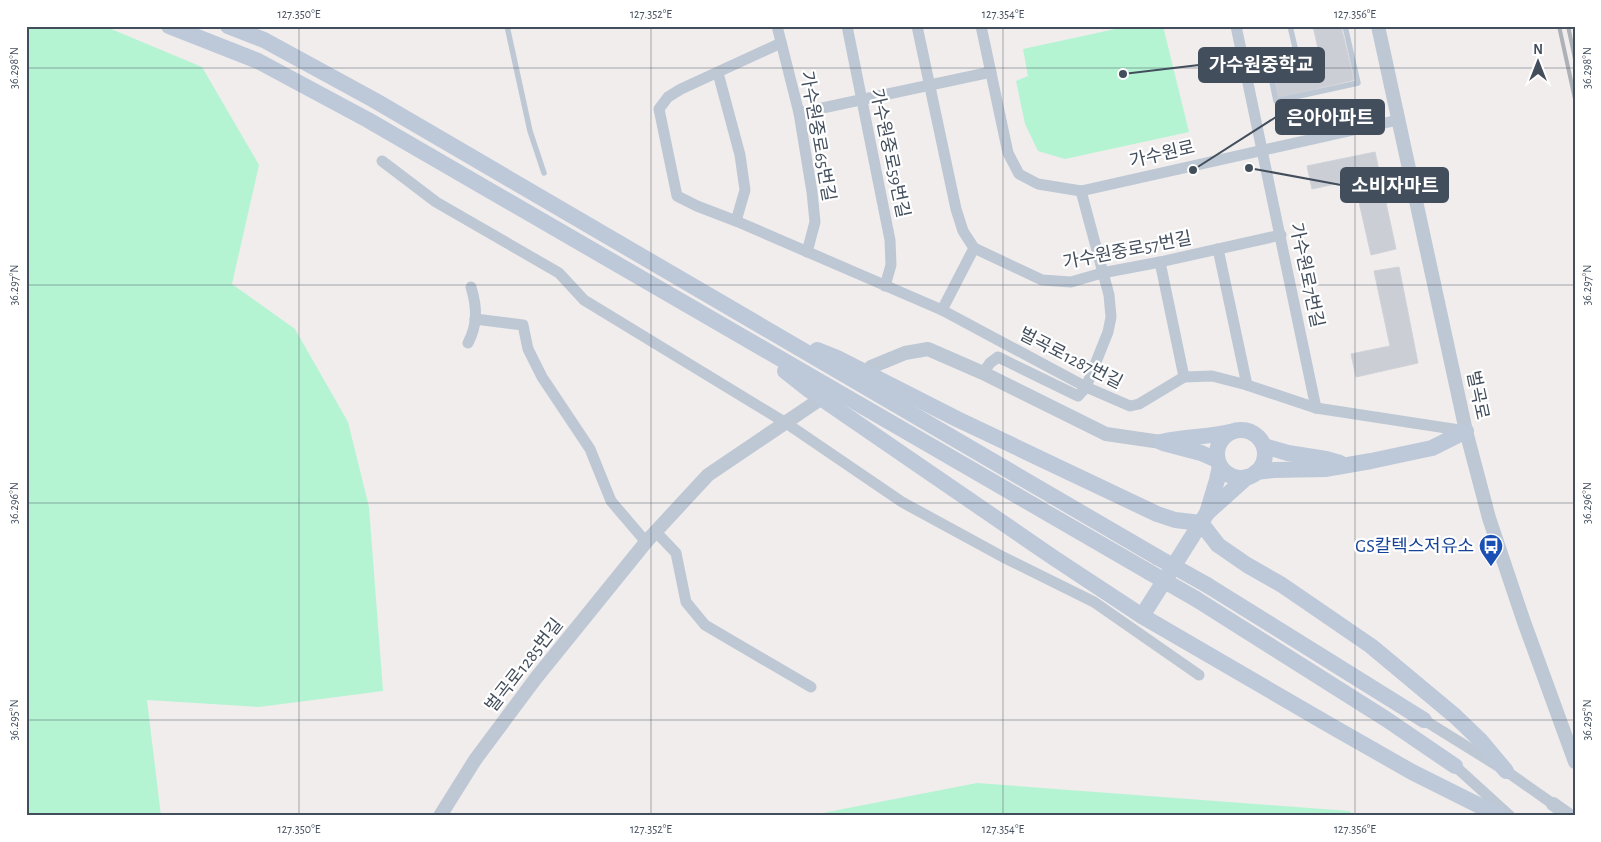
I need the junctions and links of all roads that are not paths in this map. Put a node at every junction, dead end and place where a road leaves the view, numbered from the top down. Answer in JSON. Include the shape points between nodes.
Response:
{"nodes":[{"id":1,"x":169,"y":26,"type":"edge"},
{"id":2,"x":228,"y":26,"type":"edge"},
{"id":3,"x":507,"y":26,"type":"edge"},
{"id":4,"x":777,"y":26,"type":"edge"},
{"id":5,"x":847,"y":26,"type":"edge"},
{"id":6,"x":917,"y":26,"type":"edge"},
{"id":7,"x":981,"y":26,"type":"edge"},
{"id":8,"x":1236,"y":26,"type":"edge"},
{"id":9,"x":1290,"y":26,"type":"edge"},
{"id":10,"x":1345,"y":26,"type":"edge"},
{"id":11,"x":1378,"y":26,"type":"edge"},
{"id":12,"x":782,"y":43,"type":"junction"},
{"id":13,"x":991,"y":72,"type":"junction"},
{"id":14,"x":718,"y":73,"type":"junction"},
{"id":15,"x":929,"y":86,"type":"junction"},
{"id":16,"x":862,"y":100,"type":"junction"},
{"id":17,"x":799,"y":113,"type":"junction"},
{"id":18,"x":1398,"y":120,"type":"junction"},
{"id":19,"x":1262,"y":149,"type":"junction"},
{"id":20,"x":382,"y":161,"type":"dead end"},
{"id":21,"x":544,"y":173,"type":"dead end"},
{"id":22,"x":1081,"y":191,"type":"junction"},
{"id":23,"x":736,"y":221,"type":"junction"},
{"id":24,"x":1281,"y":235,"type":"junction"},
{"id":25,"x":974,"y":248,"type":"junction"},
{"id":26,"x":1218,"y":249,"type":"junction"},
{"id":27,"x":807,"y":252,"type":"junction"},
{"id":28,"x":1160,"y":262,"type":"junction"},
{"id":29,"x":1102,"y":273,"type":"junction"},
{"id":30,"x":885,"y":286,"type":"junction"},
{"id":31,"x":470,"y":288,"type":"dead end"},
{"id":32,"x":942,"y":310,"type":"junction"},
{"id":33,"x":475,"y":319,"type":"junction"},
{"id":34,"x":770,"y":331,"type":"junction"},
{"id":35,"x":746,"y":339,"type":"junction"},
{"id":36,"x":468,"y":343,"type":"dead end"},
{"id":37,"x":871,"y":367,"type":"dead end"},
{"id":38,"x":983,"y":373,"type":"junction"},
{"id":39,"x":1184,"y":377,"type":"junction"},
{"id":40,"x":1247,"y":385,"type":"junction"},
{"id":41,"x":1086,"y":387,"type":"junction"},
{"id":42,"x":816,"y":402,"type":"dead end"},
{"id":43,"x":1316,"y":408,"type":"junction"},
{"id":44,"x":786,"y":422,"type":"junction"},
{"id":45,"x":1232,"y":431,"type":"junction"},
{"id":46,"x":1466,"y":431,"type":"junction"},
{"id":47,"x":1161,"y":442,"type":"junction"},
{"id":48,"x":1264,"y":446,"type":"junction"},
{"id":49,"x":1218,"y":463,"type":"junction"},
{"id":50,"x":1345,"y":465,"type":"junction"},
{"id":51,"x":1252,"y":475,"type":"junction"},
{"id":52,"x":1204,"y":518,"type":"junction"},
{"id":53,"x":651,"y":537,"type":"junction"},
{"id":54,"x":1142,"y":616,"type":"junction"},
{"id":55,"x":1199,"y":675,"type":"dead end"},
{"id":56,"x":811,"y":687,"type":"dead end"},
{"id":57,"x":1424,"y":720,"type":"joint"},
{"id":58,"x":1575,"y":762,"type":"edge"},
{"id":59,"x":1455,"y":766,"type":"joint"},
{"id":60,"x":1506,"y":770,"type":"junction"},
{"id":61,"x":1553,"y":804,"type":"joint"},
{"id":62,"x":440,"y":816,"type":"edge"},
{"id":63,"x":1500,"y":816,"type":"edge"},
{"id":64,"x":1510,"y":816,"type":"edge"},
{"id":65,"x":1570,"y":816,"type":"edge"}],
"edges":[{"from":1,"to":35,"type":"main road","via":[[258,61],[368,120]]},
{"from":2,"to":34,"type":"main road","via":[[264,40],[374,100]]},
{"from":3,"to":21,"type":"lane","via":[[530,131]]},
{"from":4,"to":12,"type":"street","name":"가수원중로65번길"},
{"from":5,"to":16,"type":"street","name":"가수원중로59번길"},
{"from":6,"to":15,"type":"street"},
{"from":7,"to":13,"type":"street","name":"가수원로"},
{"from":8,"to":19,"type":"street","name":"가수원로7번길"},
{"from":9,"to":10,"type":"lane","via":[[1297,56],[1268,63],[1276,101],[1358,83]]},
{"from":11,"to":18,"type":"street","name":"벌곡로"},
{"from":12,"to":14,"type":"street","name":"벌곡로1287번길"},
{"from":12,"to":17,"type":"street","name":"가수원중로65번길"},
{"from":13,"to":15,"type":"street"},
{"from":13,"to":22,"type":"street","name":"가수원로","via":[[1008,153],[1019,174],[1038,184]]},
{"from":14,"to":23,"type":"street","via":[[740,155],[745,190]]},
{"from":14,"to":23,"type":"street","name":"벌곡로1287번길","via":[[674,93],[659,108],[677,196]]},
{"from":15,"to":16,"type":"street"},
{"from":15,"to":25,"type":"street","via":[[956,209]]},
{"from":16,"to":17,"type":"street"},
{"from":16,"to":30,"type":"street","name":"가수원중로59번길","via":[[890,240],[891,265]]},
{"from":17,"to":27,"type":"street","name":"가수원중로65번길","via":[[815,222]]},
{"from":18,"to":19,"type":"street","name":"가수원로"},
{"from":18,"to":46,"type":"street","name":"벌곡로"},
{"from":19,"to":22,"type":"street","name":"가수원로"},
{"from":19,"to":24,"type":"street","name":"가수원로7번길"},
{"from":20,"to":44,"type":"street","via":[[436,202],[559,273],[584,300]]},
{"from":22,"to":29,"type":"street"},
{"from":23,"to":27,"type":"street","name":"벌곡로1287번길"},
{"from":24,"to":26,"type":"street","name":"가수원중로57번길"},
{"from":24,"to":43,"type":"street","name":"가수원로7번길"},
{"from":25,"to":29,"type":"street","name":"가수원중로57번길","via":[[1042,280],[1071,282]]},
{"from":25,"to":32,"type":"street"},
{"from":26,"to":28,"type":"street","name":"가수원중로57번길"},
{"from":26,"to":40,"type":"street"},
{"from":27,"to":30,"type":"street","name":"벌곡로1287번길"},
{"from":28,"to":29,"type":"street","name":"가수원중로57번길"},
{"from":28,"to":39,"type":"street"},
{"from":29,"to":41,"type":"street","via":[[1111,317]]},
{"from":30,"to":32,"type":"street","name":"벌곡로1287번길"},
{"from":31,"to":33,"type":"street"},
{"from":32,"to":41,"type":"street","name":"벌곡로1287번길"},
{"from":33,"to":36,"type":"street"},
{"from":33,"to":53,"type":"street","via":[[523,325],[528,349],[542,377],[590,449],[611,501]]},
{"from":34,"to":52,"type":"main road","via":[[837,358],[1157,514],[1175,520]]},
{"from":34,"to":57,"type":"main road","bridge":true,"via":[[1207,585]]},
{"from":35,"to":54,"type":"main road","via":[[809,390]]},
{"from":35,"to":59,"type":"main road","bridge":true,"via":[[1196,599]]},
{"from":37,"to":38,"type":"street","via":[[905,352],[928,349]]},
{"from":38,"to":41,"type":"street","via":[[998,357],[1078,396]]},
{"from":38,"to":47,"type":"street","via":[[1106,434]]},
{"from":39,"to":40,"type":"street","name":"벌곡로1287번길","via":[[1212,376]]},
{"from":39,"to":41,"type":"street","name":"벌곡로1287번길","via":[[1130,406]]},
{"from":40,"to":43,"type":"street","name":"벌곡로1287번길"},
{"from":42,"to":44,"type":"street","name":"벌곡로1285번길"},
{"from":43,"to":46,"type":"street","name":"벌곡로1287번길"},
{"from":44,"to":53,"type":"street","name":"벌곡로1285번길","via":[[708,475]]},
{"from":44,"to":55,"type":"street","via":[[902,502],[1094,602]]},
{"from":45,"to":47,"type":"main road"},
{"from":45,"to":48,"type":"main road","via":[[1255,434]]},
{"from":45,"to":49,"type":"main road","via":[[1218,446]]},
{"from":46,"to":50,"type":"main road","via":[[1432,448]]},
{"from":46,"to":58,"type":"street","name":"벌곡로","via":[[1489,518]]},
{"from":47,"to":49,"type":"main road","via":[[1201,453]]},
{"from":48,"to":50,"type":"main road"},
{"from":48,"to":51,"type":"main road","via":[[1264,460]]},
{"from":49,"to":51,"type":"main road","via":[[1228,475],[1241,478]]},
{"from":49,"to":52,"type":"main road","via":[[1217,480]]},
{"from":50,"to":51,"type":"main road","via":[[1325,469],[1274,470]]},
{"from":51,"to":52,"type":"main road"},
{"from":52,"to":54,"type":"main road"},
{"from":52,"to":60,"type":"main road","via":[[1218,545],[1371,646],[1455,716]]},
{"from":53,"to":56,"type":"street","via":[[676,553],[686,602],[705,626]]},
{"from":53,"to":62,"type":"street","name":"벌곡로1285번길","via":[[536,678],[475,760]]},
{"from":54,"to":63,"type":"main road","via":[[1333,728]]},
{"from":57,"to":60,"type":"street"},
{"from":59,"to":64,"type":"street"},
{"from":60,"to":61,"type":"street"},
{"from":61,"to":65,"type":"street"}]}
